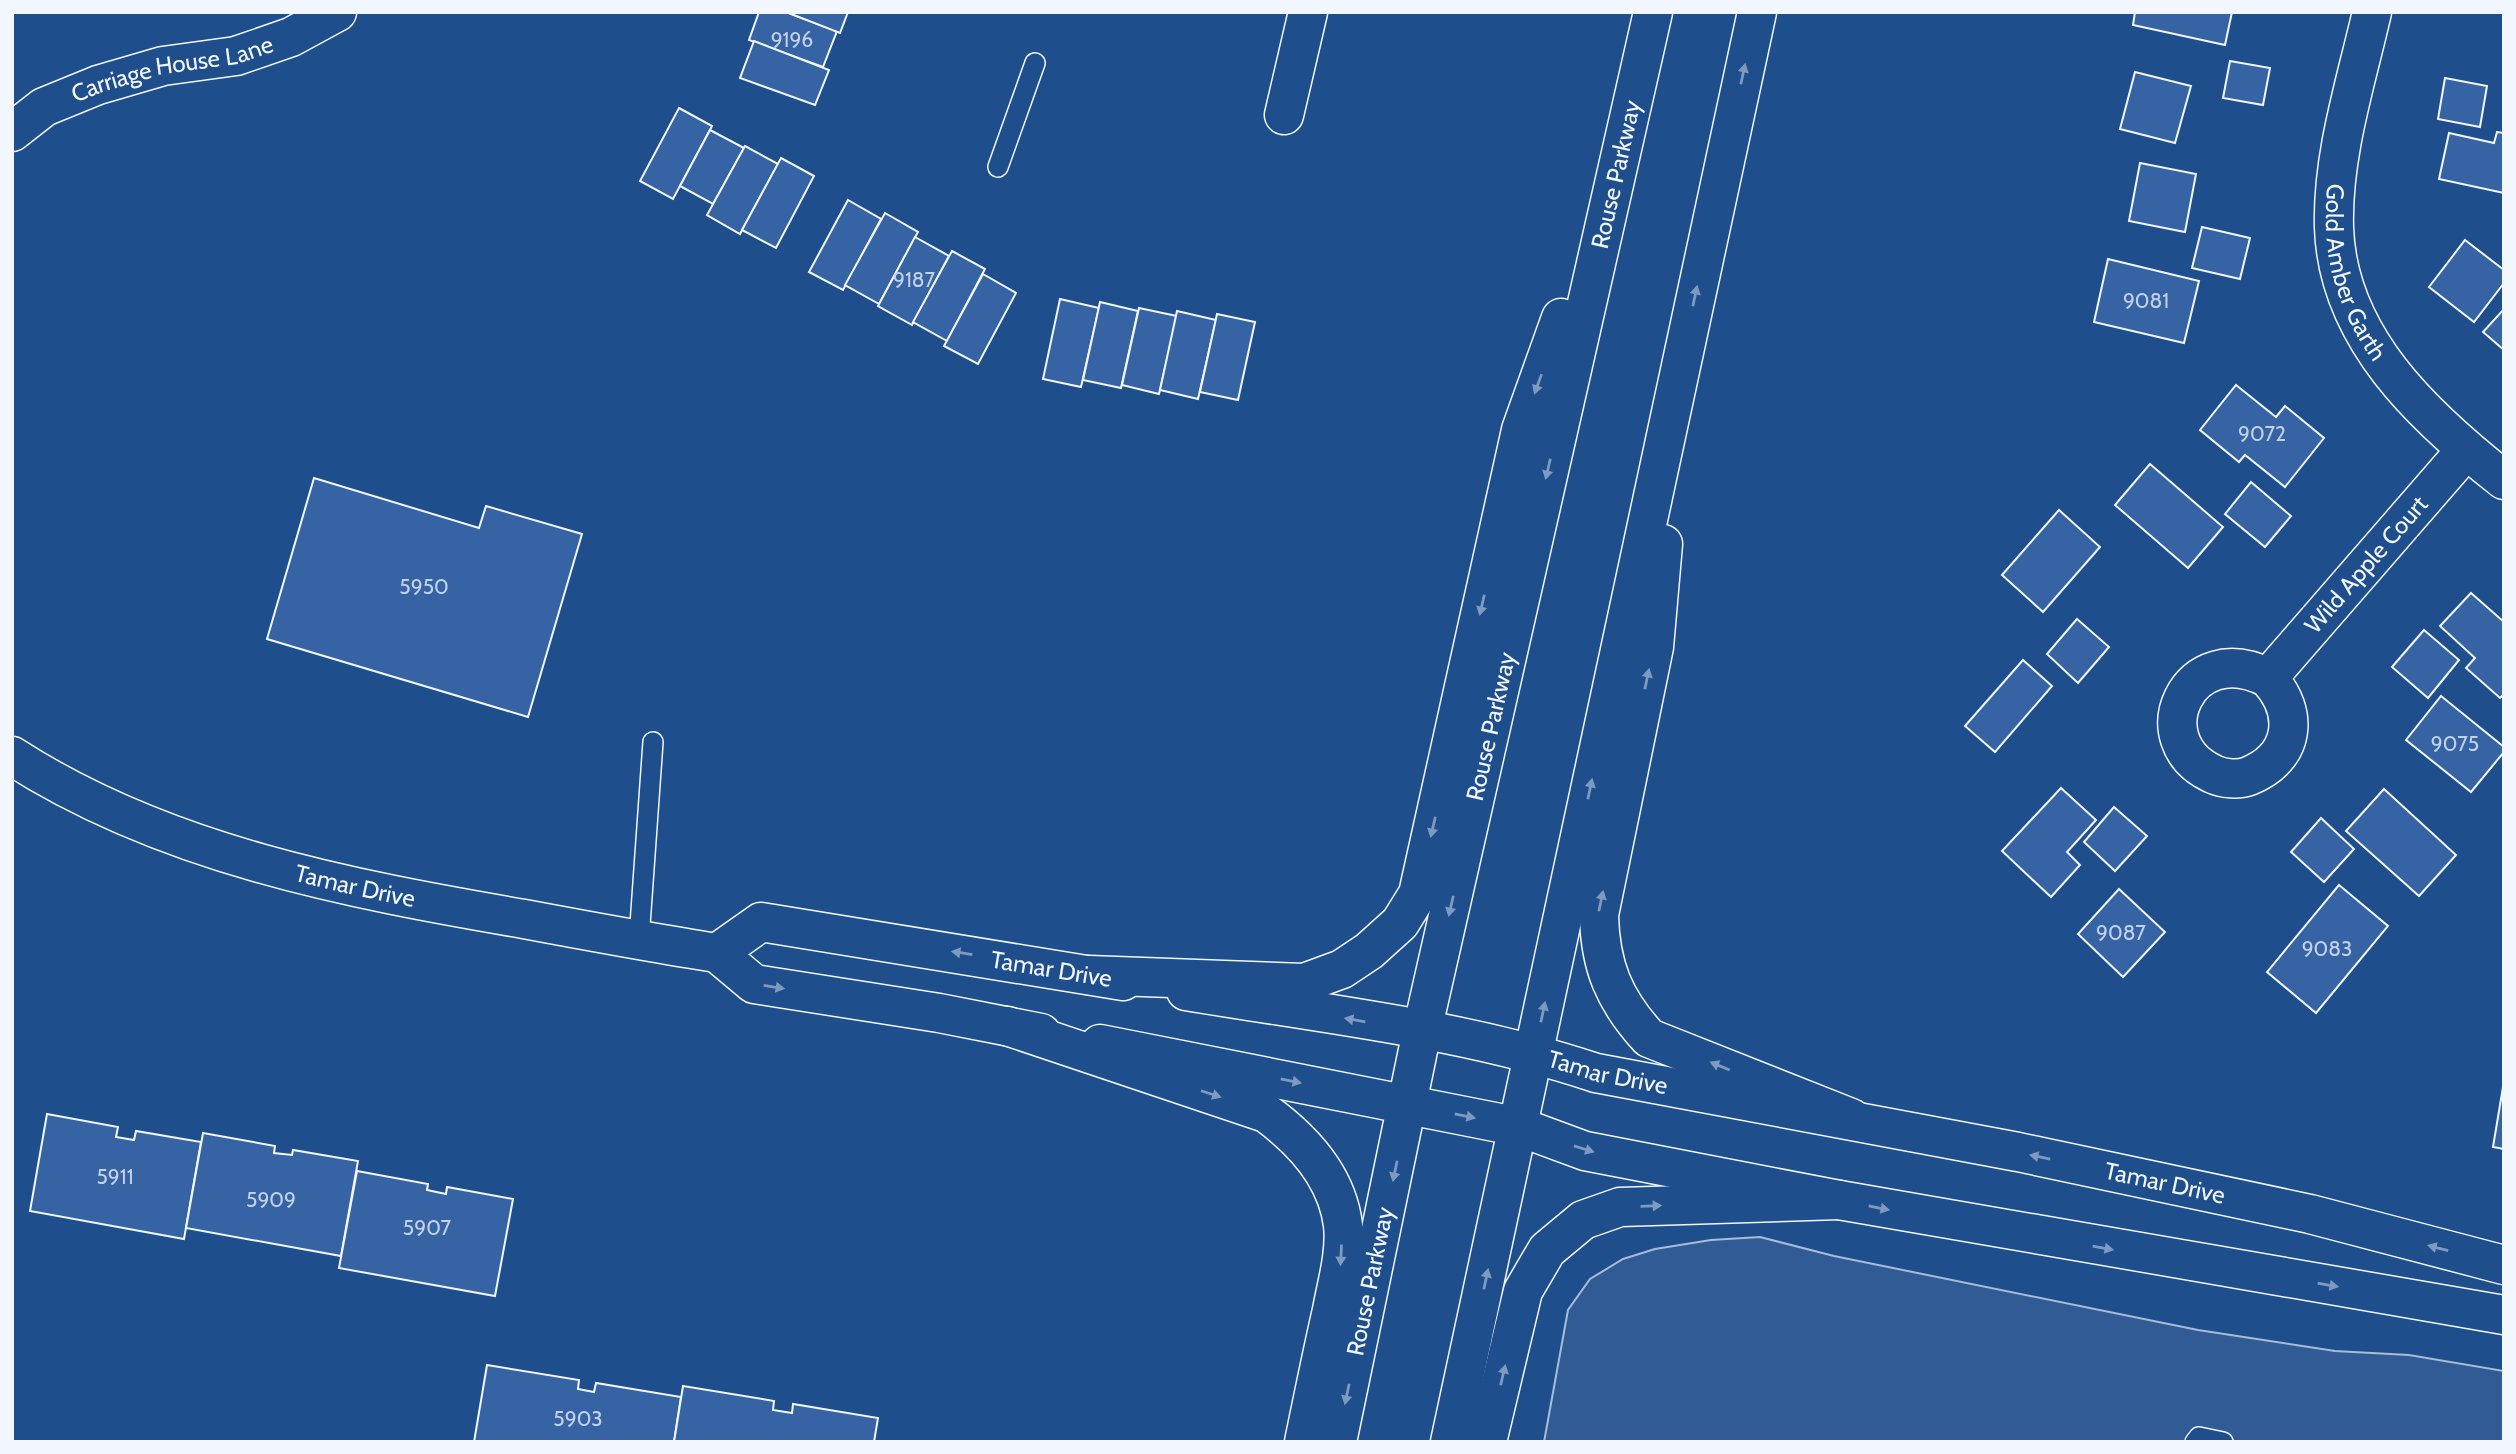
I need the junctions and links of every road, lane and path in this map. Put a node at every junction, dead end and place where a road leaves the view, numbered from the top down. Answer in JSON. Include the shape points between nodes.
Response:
{"nodes":[{"id":1,"x":337,"y":12,"type":"edge"},
{"id":2,"x":1308,"y":12,"type":"edge"},
{"id":3,"x":1653,"y":12,"type":"edge"},
{"id":4,"x":1757,"y":12,"type":"edge"},
{"id":5,"x":2372,"y":12,"type":"edge"},
{"id":6,"x":1035,"y":63,"type":"dead end"},
{"id":7,"x":1284,"y":115,"type":"dead end"},
{"id":8,"x":12,"y":132,"type":"edge"},
{"id":9,"x":1618,"y":158,"type":"junction"},
{"id":10,"x":998,"y":167,"type":"dead end"},
{"id":11,"x":1681,"y":363,"type":"junction"},
{"id":12,"x":2466,"y":450,"type":"junction"},
{"id":13,"x":2504,"y":480,"type":"edge"},
{"id":14,"x":2268,"y":678,"type":"dead end"},
{"id":15,"x":653,"y":742,"type":"dead end"},
{"id":16,"x":12,"y":756,"type":"edge"},
{"id":17,"x":639,"y":939,"type":"junction"},
{"id":18,"x":717,"y":953,"type":"junction"},
{"id":19,"x":1089,"y":975,"type":"junction"},
{"id":20,"x":1007,"y":1027,"type":"junction"},
{"id":21,"x":1422,"y":1031,"type":"junction"},
{"id":22,"x":1534,"y":1053,"type":"junction"},
{"id":23,"x":1409,"y":1104,"type":"junction"},
{"id":24,"x":1852,"y":1118,"type":"junction"},
{"id":25,"x":1520,"y":1127,"type":"junction"},
{"id":26,"x":1839,"y":1200,"type":"junction"},
{"id":27,"x":2504,"y":1265,"type":"edge"},
{"id":28,"x":2504,"y":1315,"type":"edge"},
{"id":29,"x":1304,"y":1442,"type":"edge"},
{"id":30,"x":1337,"y":1442,"type":"edge"},
{"id":31,"x":1450,"y":1442,"type":"edge"},
{"id":32,"x":1487,"y":1442,"type":"edge"},
{"id":33,"x":2195,"y":1442,"type":"edge"},
{"id":34,"x":2223,"y":1442,"type":"edge"}],
"edges":[{"from":1,"to":8,"type":"main road","name":"Carriage House Lane","via":[[291,37],[236,56],[163,66],[98,85],[44,107]]},
{"from":2,"to":7,"type":"main road"},
{"from":3,"to":9,"type":"main road","name":"Rouse Parkway"},
{"from":11,"to":4,"type":"main road","one_way":true},
{"from":5,"to":12,"type":"main road","name":"Gold Amber Garth","via":[[2339,161],[2334,228],[2342,280],[2363,331],[2396,382]]},
{"from":6,"to":10,"type":"lane"},
{"from":9,"to":19,"type":"main road","one_way":true,"via":[[1521,430],[1418,894],[1399,923],[1369,951],[1342,969],[1304,983]]},
{"from":9,"to":21,"type":"main road","name":"Rouse Parkway","one_way":true},
{"from":22,"to":11,"type":"main road","one_way":true},
{"from":24,"to":11,"type":"main road","one_way":true,"via":[[1649,1038],[1625,1012],[1600,946],[1599,915],[1654,647]]},
{"from":12,"to":13,"type":"main road","name":"Gold Amber Garth"},
{"from":12,"to":14,"type":"main road","name":"Wild Apple Court"},
{"from":15,"to":17,"type":"lane"},
{"from":16,"to":17,"type":"main road","name":"Tamar Drive","via":[[45,777],[150,825],[273,868],[418,901]]},
{"from":17,"to":18,"type":"main road","name":"Tamar Drive"},
{"from":19,"to":18,"type":"main road","name":"Tamar Drive","one_way":true,"via":[[761,922]]},
{"from":18,"to":20,"type":"main road","name":"Tamar Drive","one_way":true,"via":[[754,984]]},
{"from":21,"to":19,"type":"main road","name":"Tamar Drive","one_way":true},
{"from":20,"to":23,"type":"main road","name":"Tamar Drive","one_way":true},
{"from":20,"to":29,"type":"main road","one_way":true,"via":[[1266,1113],[1295,1135],[1315,1159],[1332,1189],[1343,1225],[1341,1266]]},
{"from":21,"to":22,"type":"main road","name":"Tamar Drive"},
{"from":21,"to":23,"type":"main road","name":"Rouse Parkway"},
{"from":22,"to":24,"type":"main road","name":"Tamar Drive","via":[[1596,1073]]},
{"from":22,"to":25,"type":"main road"},
{"from":23,"to":25,"type":"main road","name":"Tamar Drive","one_way":true},
{"from":23,"to":30,"type":"main road","name":"Rouse Parkway","one_way":true},
{"from":27,"to":24,"type":"main road","name":"Tamar Drive","one_way":true,"via":[[2310,1214]]},
{"from":25,"to":26,"type":"main road","name":"Tamar Drive","one_way":true,"via":[[1585,1151]]},
{"from":31,"to":25,"type":"main road","one_way":true},
{"from":26,"to":28,"type":"main road","name":"Tamar Drive","one_way":true},
{"from":32,"to":26,"type":"main road","one_way":true,"via":[[1522,1291],[1547,1250],[1583,1220],[1620,1206]]},
{"from":33,"to":34,"type":"lane","via":[[2199,1437]]}]}
